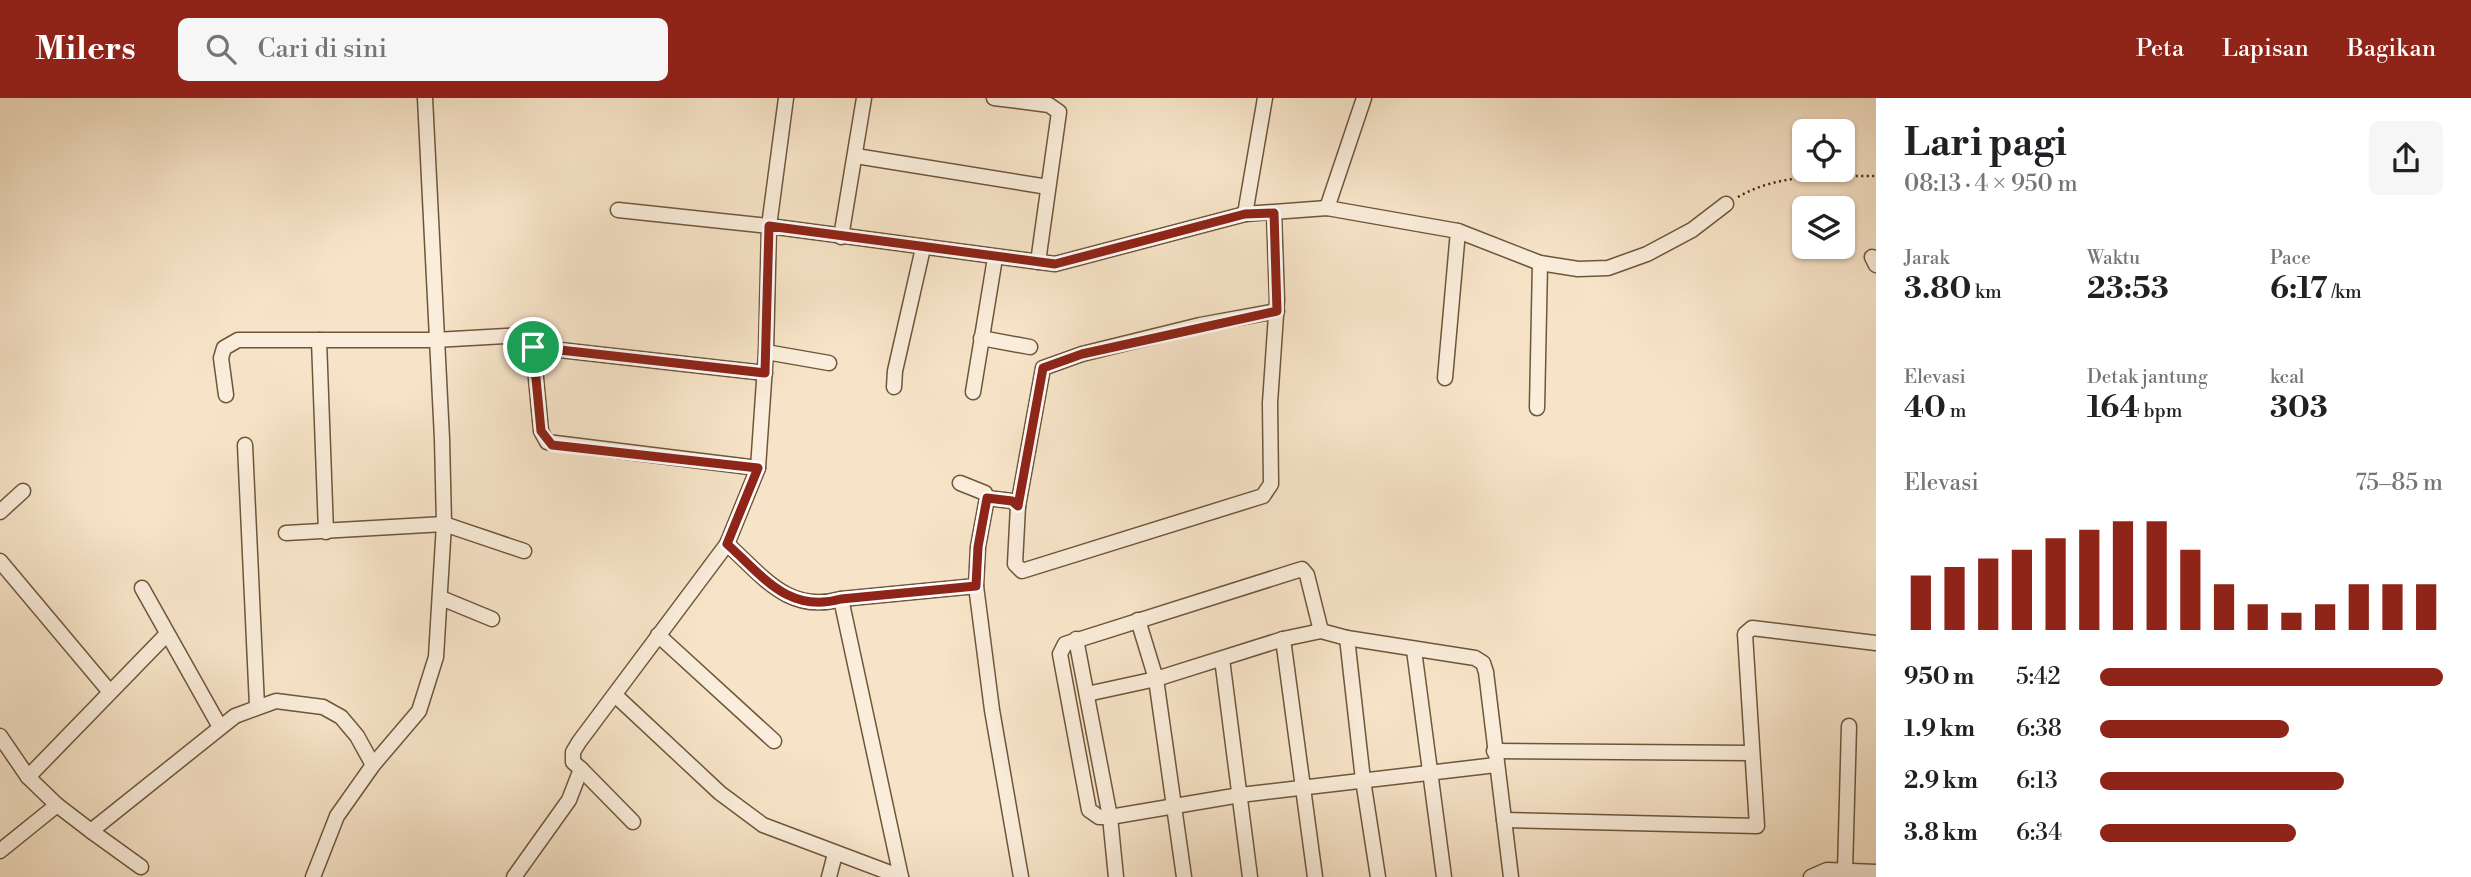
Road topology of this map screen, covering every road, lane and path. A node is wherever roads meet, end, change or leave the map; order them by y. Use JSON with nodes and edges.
{"nodes":[{"id":1,"x":425,"y":98,"type":"edge"},
{"id":2,"x":786,"y":98,"type":"edge"},
{"id":3,"x":864,"y":98,"type":"edge"},
{"id":4,"x":994,"y":98,"type":"edge"},
{"id":5,"x":1265,"y":98,"type":"edge"},
{"id":6,"x":1364,"y":98,"type":"edge"},
{"id":7,"x":856,"y":156,"type":"junction"},
{"id":8,"x":1876,"y":176,"type":"edge"},
{"id":9,"x":1048,"y":187,"type":"junction"},
{"id":10,"x":1726,"y":204,"type":"joint"},
{"id":11,"x":1327,"y":208,"type":"junction"},
{"id":12,"x":618,"y":210,"type":"dead end"},
{"id":13,"x":1274,"y":213,"type":"junction"},
{"id":14,"x":1245,"y":214,"type":"junction"},
{"id":15,"x":769,"y":226,"type":"junction"},
{"id":16,"x":1458,"y":231,"type":"junction"},
{"id":17,"x":841,"y":237,"type":"junction"},
{"id":18,"x":923,"y":247,"type":"junction"},
{"id":19,"x":995,"y":258,"type":"junction"},
{"id":20,"x":1038,"y":262,"type":"junction"},
{"id":21,"x":1540,"y":263,"type":"junction"},
{"id":22,"x":1277,"y":311,"type":"junction"},
{"id":23,"x":981,"y":338,"type":"junction"},
{"id":24,"x":319,"y":340,"type":"junction"},
{"id":25,"x":435,"y":340,"type":"junction"},
{"id":26,"x":533,"y":347,"type":"junction"},
{"id":27,"x":1030,"y":347,"type":"dead end"},
{"id":28,"x":766,"y":352,"type":"junction"},
{"id":29,"x":829,"y":363,"type":"dead end"},
{"id":30,"x":765,"y":373,"type":"junction"},
{"id":31,"x":1445,"y":378,"type":"dead end"},
{"id":32,"x":894,"y":387,"type":"dead end"},
{"id":33,"x":973,"y":392,"type":"dead end"},
{"id":34,"x":226,"y":395,"type":"dead end"},
{"id":35,"x":1537,"y":408,"type":"dead end"},
{"id":36,"x":245,"y":445,"type":"dead end"},
{"id":37,"x":758,"y":468,"type":"junction"},
{"id":38,"x":960,"y":483,"type":"dead end"},
{"id":39,"x":23,"y":491,"type":"dead end"},
{"id":40,"x":987,"y":498,"type":"junction"},
{"id":41,"x":1018,"y":506,"type":"junction"},
{"id":42,"x":0,"y":512,"type":"edge"},
{"id":43,"x":444,"y":524,"type":"junction"},
{"id":44,"x":326,"y":532,"type":"junction"},
{"id":45,"x":286,"y":533,"type":"dead end"},
{"id":46,"x":727,"y":544,"type":"junction"},
{"id":47,"x":524,"y":551,"type":"dead end"},
{"id":48,"x":0,"y":561,"type":"edge"},
{"id":49,"x":976,"y":586,"type":"junction"},
{"id":50,"x":142,"y":588,"type":"dead end"},
{"id":51,"x":441,"y":598,"type":"junction"},
{"id":52,"x":841,"y":599,"type":"junction"},
{"id":53,"x":492,"y":619,"type":"dead end"},
{"id":54,"x":1138,"y":620,"type":"junction"},
{"id":55,"x":1321,"y":631,"type":"junction"},
{"id":56,"x":167,"y":634,"type":"junction"},
{"id":57,"x":658,"y":635,"type":"junction"},
{"id":58,"x":1347,"y":638,"type":"junction"},
{"id":59,"x":1076,"y":639,"type":"junction"},
{"id":60,"x":1283,"y":639,"type":"junction"},
{"id":61,"x":1876,"y":643,"type":"edge"},
{"id":62,"x":1414,"y":650,"type":"junction"},
{"id":63,"x":1222,"y":659,"type":"junction"},
{"id":64,"x":1156,"y":678,"type":"junction"},
{"id":65,"x":110,"y":692,"type":"junction"},
{"id":66,"x":1087,"y":694,"type":"junction"},
{"id":67,"x":615,"y":695,"type":"junction"},
{"id":68,"x":257,"y":706,"type":"junction"},
{"id":69,"x":220,"y":726,"type":"junction"},
{"id":70,"x":1849,"y":726,"type":"dead end"},
{"id":71,"x":0,"y":736,"type":"edge"},
{"id":72,"x":774,"y":741,"type":"dead end"},
{"id":73,"x":1751,"y":753,"type":"junction"},
{"id":74,"x":1495,"y":758,"type":"junction"},
{"id":75,"x":373,"y":765,"type":"junction"},
{"id":76,"x":581,"y":769,"type":"junction"},
{"id":77,"x":1429,"y":772,"type":"junction"},
{"id":78,"x":28,"y":777,"type":"junction"},
{"id":79,"x":1363,"y":779,"type":"junction"},
{"id":80,"x":1304,"y":789,"type":"junction"},
{"id":81,"x":1240,"y":795,"type":"junction"},
{"id":82,"x":57,"y":805,"type":"junction"},
{"id":83,"x":1176,"y":807,"type":"junction"},
{"id":84,"x":1110,"y":817,"type":"junction"},
{"id":85,"x":1504,"y":820,"type":"junction"},
{"id":86,"x":633,"y":822,"type":"dead end"},
{"id":87,"x":91,"y":831,"type":"junction"},
{"id":88,"x":0,"y":850,"type":"edge"},
{"id":89,"x":835,"y":854,"type":"junction"},
{"id":90,"x":141,"y":867,"type":"dead end"},
{"id":91,"x":1845,"y":871,"type":"junction"},
{"id":92,"x":1876,"y":872,"type":"edge"},
{"id":93,"x":313,"y":877,"type":"edge"},
{"id":94,"x":514,"y":877,"type":"edge"},
{"id":95,"x":829,"y":877,"type":"edge"},
{"id":96,"x":901,"y":877,"type":"edge"},
{"id":97,"x":1021,"y":877,"type":"edge"},
{"id":98,"x":1116,"y":877,"type":"edge"},
{"id":99,"x":1184,"y":877,"type":"edge"},
{"id":100,"x":1250,"y":877,"type":"edge"},
{"id":101,"x":1315,"y":877,"type":"edge"},
{"id":102,"x":1378,"y":877,"type":"edge"},
{"id":103,"x":1444,"y":877,"type":"edge"},
{"id":104,"x":1511,"y":877,"type":"edge"},
{"id":105,"x":1811,"y":877,"type":"edge"}],
"edges":[{"from":1,"to":25,"type":"street"},
{"from":2,"to":15,"type":"street"},
{"from":3,"to":7,"type":"street"},
{"from":4,"to":9,"type":"street"},
{"from":5,"to":14,"type":"street"},
{"from":6,"to":11,"type":"street"},
{"from":7,"to":9,"type":"street"},
{"from":7,"to":17,"type":"street"},
{"from":8,"to":10,"type":"path"},
{"from":9,"to":20,"type":"street"},
{"from":10,"to":21,"type":"street"},
{"from":11,"to":13,"type":"street"},
{"from":11,"to":16,"type":"street"},
{"from":12,"to":15,"type":"street"},
{"from":13,"to":14,"type":"street"},
{"from":13,"to":22,"type":"street"},
{"from":14,"to":20,"type":"street"},
{"from":15,"to":17,"type":"street"},
{"from":15,"to":28,"type":"street"},
{"from":16,"to":21,"type":"street"},
{"from":16,"to":31,"type":"street"},
{"from":17,"to":18,"type":"street"},
{"from":18,"to":19,"type":"street"},
{"from":18,"to":32,"type":"street"},
{"from":19,"to":20,"type":"street"},
{"from":19,"to":23,"type":"street"},
{"from":21,"to":35,"type":"street"},
{"from":22,"to":41,"type":"street"},
{"from":22,"to":41,"type":"street"},
{"from":23,"to":27,"type":"street"},
{"from":23,"to":33,"type":"street"},
{"from":24,"to":25,"type":"street"},
{"from":24,"to":34,"type":"street"},
{"from":24,"to":44,"type":"street"},
{"from":25,"to":26,"type":"street"},
{"from":25,"to":43,"type":"street"},
{"from":26,"to":30,"type":"street"},
{"from":26,"to":37,"type":"street"},
{"from":28,"to":29,"type":"street"},
{"from":28,"to":30,"type":"street"},
{"from":30,"to":37,"type":"street"},
{"from":36,"to":68,"type":"street"},
{"from":37,"to":46,"type":"street"},
{"from":38,"to":40,"type":"street"},
{"from":39,"to":42,"type":"street"},
{"from":40,"to":41,"type":"street"},
{"from":40,"to":49,"type":"street"},
{"from":43,"to":44,"type":"street"},
{"from":43,"to":47,"type":"street"},
{"from":43,"to":51,"type":"street"},
{"from":44,"to":45,"type":"street"},
{"from":46,"to":52,"type":"street"},
{"from":46,"to":57,"type":"street"},
{"from":48,"to":65,"type":"street"},
{"from":49,"to":52,"type":"street"},
{"from":49,"to":97,"type":"street"},
{"from":50,"to":56,"type":"street"},
{"from":51,"to":53,"type":"street"},
{"from":51,"to":75,"type":"street"},
{"from":52,"to":96,"type":"street"},
{"from":54,"to":55,"type":"street"},
{"from":54,"to":59,"type":"street"},
{"from":54,"to":64,"type":"street"},
{"from":55,"to":58,"type":"street"},
{"from":55,"to":60,"type":"street"},
{"from":56,"to":65,"type":"street"},
{"from":56,"to":69,"type":"street"},
{"from":57,"to":67,"type":"street"},
{"from":57,"to":72,"type":"street"},
{"from":58,"to":62,"type":"street"},
{"from":58,"to":79,"type":"street"},
{"from":59,"to":66,"type":"street"},
{"from":59,"to":84,"type":"street"},
{"from":60,"to":63,"type":"street"},
{"from":60,"to":80,"type":"street"},
{"from":61,"to":73,"type":"street"},
{"from":62,"to":74,"type":"street"},
{"from":62,"to":77,"type":"street"},
{"from":63,"to":64,"type":"street"},
{"from":63,"to":81,"type":"street"},
{"from":64,"to":66,"type":"street"},
{"from":64,"to":83,"type":"street"},
{"from":65,"to":78,"type":"street"},
{"from":66,"to":84,"type":"street"},
{"from":67,"to":76,"type":"street"},
{"from":67,"to":89,"type":"street"},
{"from":68,"to":69,"type":"street"},
{"from":68,"to":75,"type":"street"},
{"from":69,"to":87,"type":"street"},
{"from":70,"to":91,"type":"street"},
{"from":71,"to":78,"type":"street"},
{"from":73,"to":74,"type":"street"},
{"from":73,"to":85,"type":"street"},
{"from":74,"to":77,"type":"street"},
{"from":74,"to":85,"type":"street"},
{"from":75,"to":93,"type":"street"},
{"from":76,"to":86,"type":"street"},
{"from":76,"to":94,"type":"street"},
{"from":77,"to":79,"type":"street"},
{"from":77,"to":103,"type":"street"},
{"from":78,"to":82,"type":"street"},
{"from":79,"to":80,"type":"street"},
{"from":79,"to":102,"type":"street"},
{"from":80,"to":81,"type":"street"},
{"from":80,"to":101,"type":"street"},
{"from":81,"to":83,"type":"street"},
{"from":81,"to":100,"type":"street"},
{"from":82,"to":87,"type":"street"},
{"from":82,"to":88,"type":"street"},
{"from":83,"to":84,"type":"street"},
{"from":83,"to":99,"type":"street"},
{"from":84,"to":98,"type":"street"},
{"from":85,"to":104,"type":"street"},
{"from":87,"to":90,"type":"street"},
{"from":89,"to":95,"type":"street"},
{"from":89,"to":96,"type":"street"},
{"from":91,"to":92,"type":"street"},
{"from":91,"to":105,"type":"street"}]}
